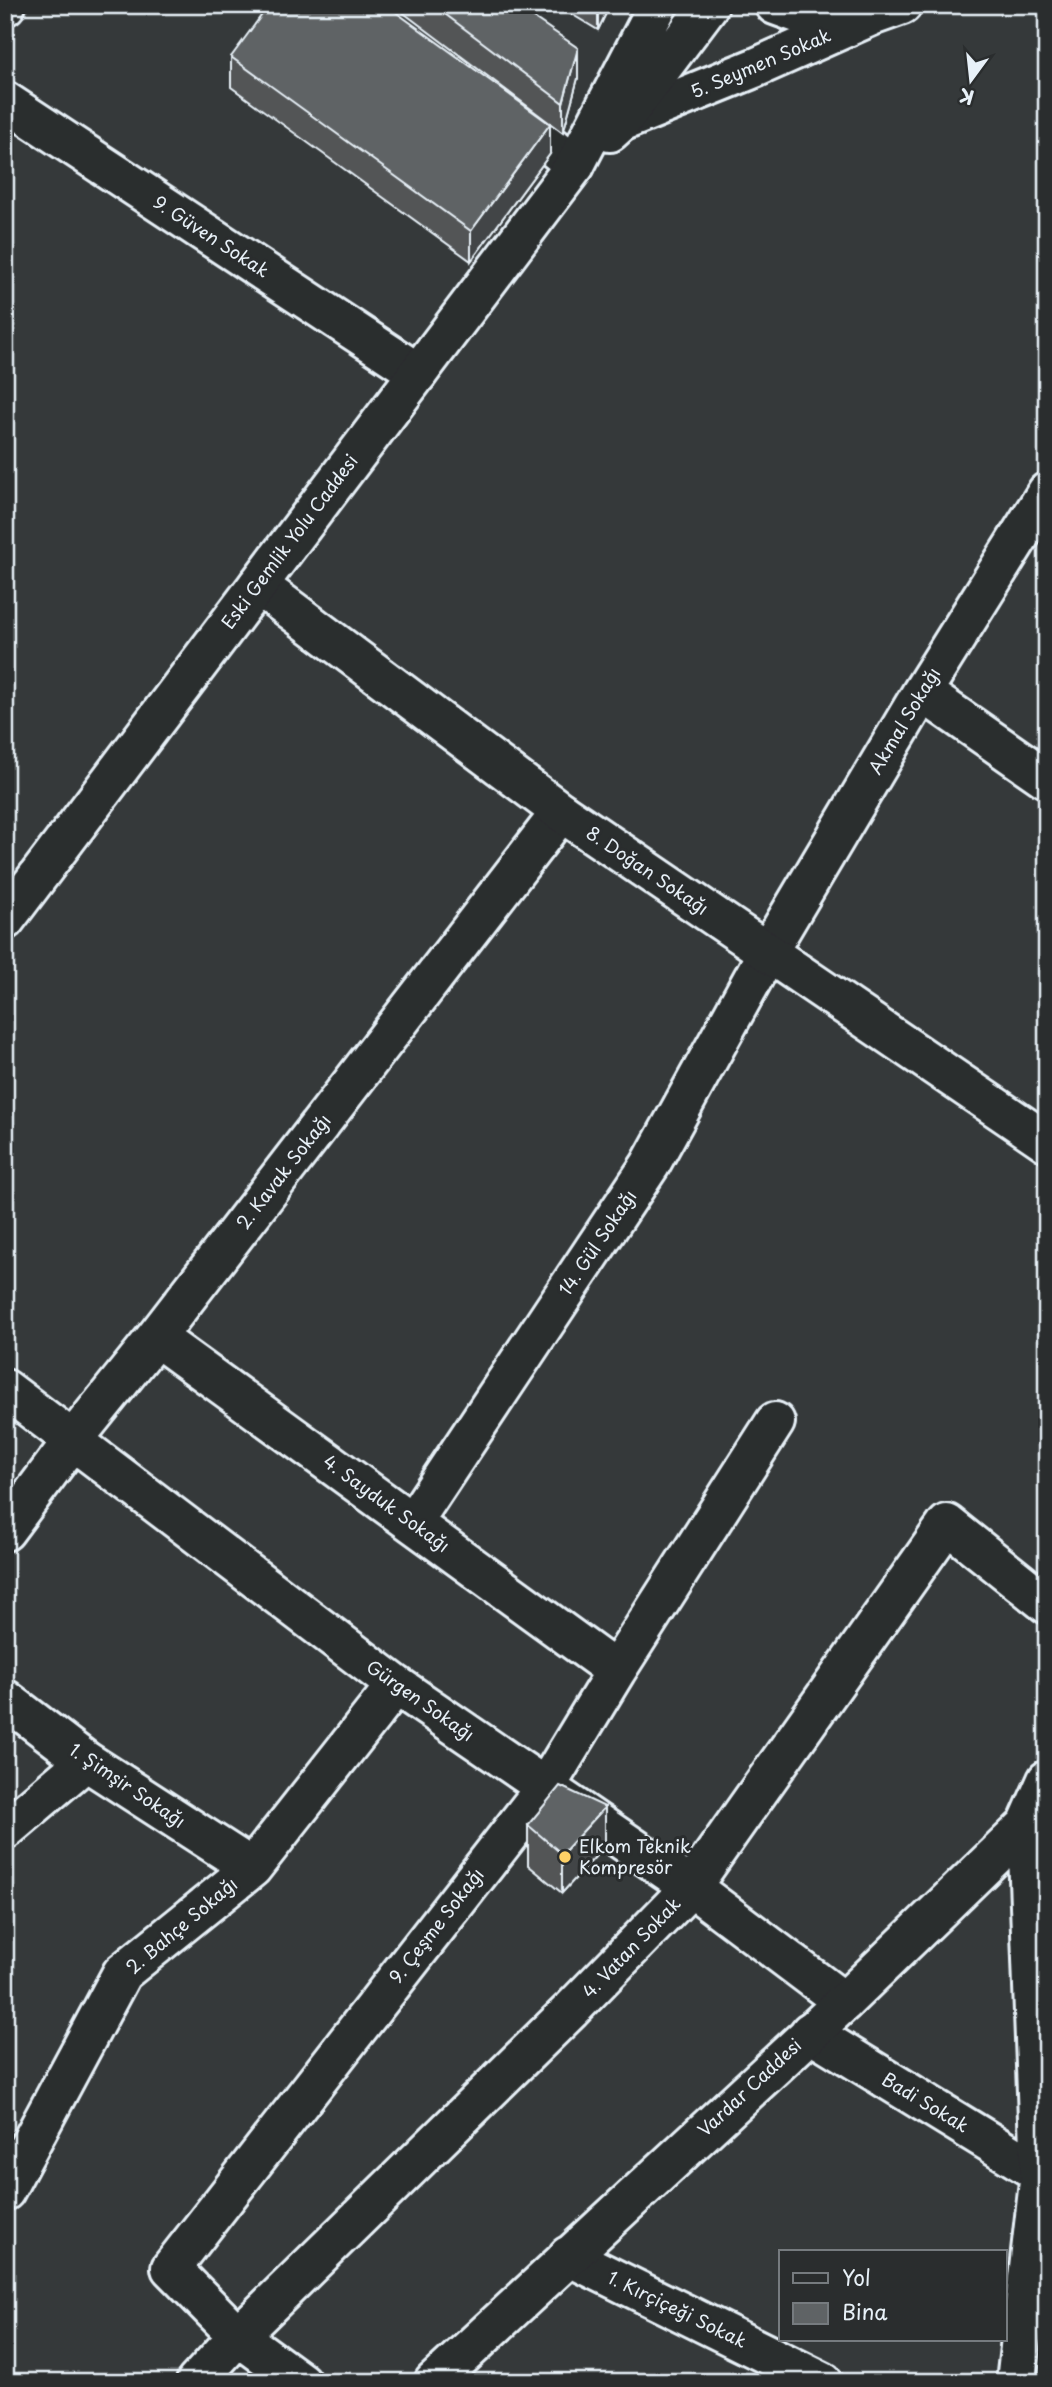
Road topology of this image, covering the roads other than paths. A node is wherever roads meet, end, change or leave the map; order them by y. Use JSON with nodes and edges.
{"nodes":[{"id":1,"x":659,"y":5,"type":"edge"},
{"id":2,"x":709,"y":5,"type":"edge"},
{"id":3,"x":775,"y":5,"type":"edge"},
{"id":4,"x":873,"y":12,"type":"edge"},
{"id":5,"x":481,"y":88,"type":"edge"},
{"id":6,"x":5,"y":101,"type":"edge"},
{"id":7,"x":621,"y":122,"type":"junction"},
{"id":8,"x":575,"y":165,"type":"junction"},
{"id":9,"x":418,"y":373,"type":"junction"},
{"id":10,"x":1047,"y":492,"type":"edge"},
{"id":11,"x":258,"y":585,"type":"junction"},
{"id":12,"x":922,"y":692,"type":"junction"},
{"id":13,"x":1047,"y":779,"type":"edge"},
{"id":14,"x":561,"y":812,"type":"junction"},
{"id":15,"x":9,"y":907,"type":"edge"},
{"id":16,"x":767,"y":953,"type":"junction"},
{"id":17,"x":1047,"y":1142,"type":"edge"},
{"id":18,"x":156,"y":1337,"type":"junction"},
{"id":19,"x":5,"y":1389,"type":"edge"},
{"id":20,"x":775,"y":1422,"type":"dead end"},
{"id":21,"x":73,"y":1440,"type":"junction"},
{"id":22,"x":412,"y":1523,"type":"junction"},
{"id":23,"x":5,"y":1531,"type":"edge"},
{"id":24,"x":1047,"y":1604,"type":"edge"},
{"id":25,"x":616,"y":1671,"type":"junction"},
{"id":26,"x":396,"y":1685,"type":"junction"},
{"id":27,"x":5,"y":1699,"type":"edge"},
{"id":28,"x":86,"y":1761,"type":"junction"},
{"id":29,"x":1047,"y":1780,"type":"edge"},
{"id":30,"x":545,"y":1788,"type":"junction"},
{"id":31,"x":1027,"y":1825,"type":"junction"},
{"id":32,"x":5,"y":1830,"type":"edge"},
{"id":33,"x":252,"y":1868,"type":"junction"},
{"id":34,"x":691,"y":1887,"type":"junction"},
{"id":35,"x":844,"y":2002,"type":"junction"},
{"id":36,"x":810,"y":2032,"type":"junction"},
{"id":37,"x":1040,"y":2173,"type":"junction"},
{"id":38,"x":8,"y":2179,"type":"edge"},
{"id":39,"x":568,"y":2256,"type":"junction"},
{"id":40,"x":238,"y":2336,"type":"junction"},
{"id":41,"x":196,"y":2382,"type":"edge"},
{"id":42,"x":301,"y":2382,"type":"edge"},
{"id":43,"x":434,"y":2382,"type":"edge"},
{"id":44,"x":823,"y":2382,"type":"edge"},
{"id":45,"x":1016,"y":2382,"type":"edge"}],
"edges":[{"from":1,"to":8,"type":"street","name":"Eski Gemlik Yolu Caddesi"},
{"from":2,"to":7,"type":"street"},
{"from":3,"to":4,"type":"street"},
{"from":4,"to":7,"type":"street","name":"5. Seymen Sokak"},
{"from":5,"to":8,"type":"street"},
{"from":6,"to":9,"type":"street","name":"9. Güven Sokak"},
{"from":7,"to":8,"type":"street","name":"Eski Gemlik Yolu Caddesi"},
{"from":8,"to":9,"type":"street","name":"Eski Gemlik Yolu Caddesi"},
{"from":9,"to":11,"type":"street","name":"Eski Gemlik Yolu Caddesi"},
{"from":10,"to":12,"type":"street","name":"Akmal Sokağı"},
{"from":11,"to":14,"type":"street","name":"8. Doğan Sokağı"},
{"from":11,"to":15,"type":"street","name":"Eski Gemlik Yolu Caddesi"},
{"from":12,"to":13,"type":"street"},
{"from":12,"to":16,"type":"street","name":"Akmal Sokağı"},
{"from":14,"to":16,"type":"street","name":"8. Doğan Sokağı"},
{"from":14,"to":18,"type":"street","name":"2. Kavak Sokağı"},
{"from":16,"to":17,"type":"street","name":"8. Doğan Sokağı"},
{"from":16,"to":22,"type":"street","name":"14. Gül Sokağı"},
{"from":18,"to":21,"type":"street","name":"2. Kavak Sokağı"},
{"from":18,"to":22,"type":"street","name":"4. Sayduk Sokağı"},
{"from":19,"to":21,"type":"street","name":"Gürgen Sokağı"},
{"from":20,"to":25,"type":"street","name":"9. Çeşme Sokağı"},
{"from":21,"to":23,"type":"street","name":"2. Kavak Sokağı"},
{"from":21,"to":26,"type":"street","name":"Gürgen Sokağı"},
{"from":22,"to":25,"type":"street","name":"4. Sayduk Sokağı"},
{"from":24,"to":34,"type":"street","name":"4. Vatan Sokak"},
{"from":25,"to":30,"type":"street","name":"9. Çeşme Sokağı"},
{"from":26,"to":30,"type":"street","name":"Gürgen Sokağı"},
{"from":26,"to":33,"type":"street","name":"2. Bahçe Sokağı"},
{"from":27,"to":28,"type":"street","name":"1. Şimşir Sokağı"},
{"from":28,"to":32,"type":"street"},
{"from":28,"to":33,"type":"street","name":"1. Şimşir Sokağı"},
{"from":29,"to":31,"type":"street","name":"Vardar Caddesi"},
{"from":30,"to":34,"type":"street","name":"Gürgen Sokağı"},
{"from":30,"to":40,"type":"street","name":"9. Çeşme Sokağı"},
{"from":31,"to":35,"type":"street","name":"Vardar Caddesi"},
{"from":31,"to":37,"type":"street"},
{"from":33,"to":38,"type":"street","name":"2. Bahçe Sokağı"},
{"from":34,"to":35,"type":"street","name":"Gürgen Sokağı"},
{"from":34,"to":40,"type":"street","name":"4. Vatan Sokak"},
{"from":35,"to":36,"type":"street","name":"Vardar Caddesi"},
{"from":36,"to":37,"type":"street","name":"Badi Sokak"},
{"from":36,"to":39,"type":"street","name":"Vardar Caddesi"},
{"from":37,"to":45,"type":"street"},
{"from":39,"to":43,"type":"street","name":"Vardar Caddesi"},
{"from":39,"to":44,"type":"street","name":"1. Kırçiçeği Sokak"},
{"from":40,"to":41,"type":"street","name":"4. Vatan Sokak"},
{"from":40,"to":42,"type":"street","name":"9. Çeşme Sokağı"}]}
